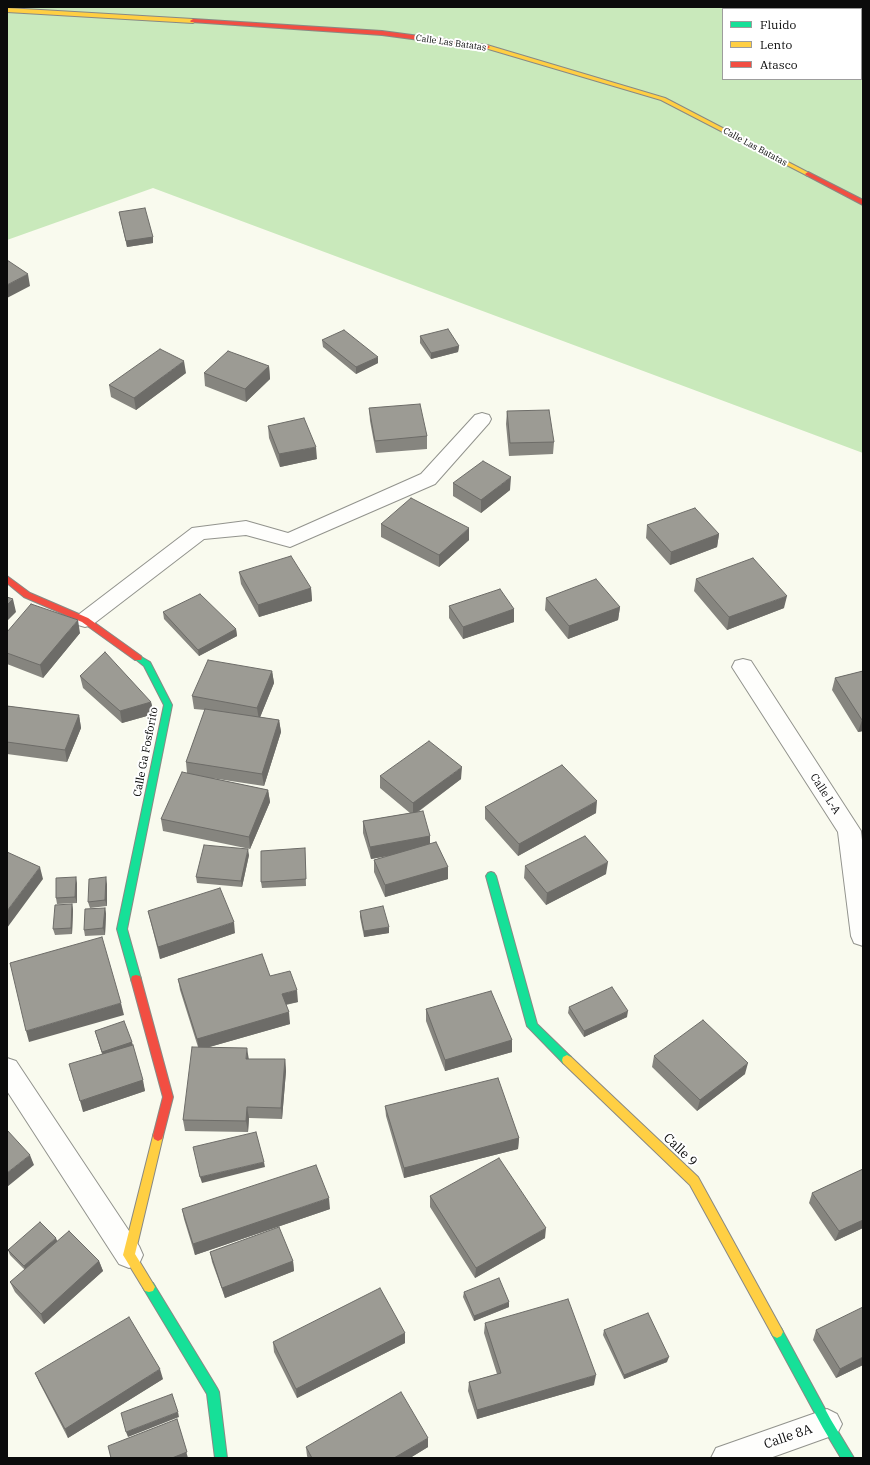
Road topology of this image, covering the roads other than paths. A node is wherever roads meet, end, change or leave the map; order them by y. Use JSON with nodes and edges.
{"nodes":[{"id":1,"x":7,"y":10,"type":"edge"},
{"id":2,"x":863,"y":203,"type":"edge"},
{"id":3,"x":482,"y":419,"type":"dead end"},
{"id":4,"x":7,"y":579,"type":"edge"},
{"id":5,"x":85,"y":620,"type":"junction"},
{"id":6,"x":743,"y":667,"type":"dead end"},
{"id":7,"x":491,"y":876,"type":"dead end"},
{"id":8,"x":863,"y":936,"type":"edge"},
{"id":9,"x":7,"y":1069,"type":"edge"},
{"id":10,"x":129,"y":1255,"type":"junction"},
{"id":11,"x":827,"y":1424,"type":"junction"},
{"id":12,"x":221,"y":1458,"type":"edge"},
{"id":13,"x":726,"y":1458,"type":"edge"},
{"id":14,"x":848,"y":1458,"type":"edge"}],
"edges":[{"from":1,"to":2,"type":"street","name":"Calle Las Batatas"},
{"from":3,"to":5,"type":"street"},
{"from":4,"to":5,"type":"street","name":"Calle Ga Fosforito"},
{"from":5,"to":10,"type":"street","name":"Calle Ga Fosforito"},
{"from":6,"to":8,"type":"street","name":"Calle L-A"},
{"from":7,"to":11,"type":"street","name":"Calle 9"},
{"from":9,"to":10,"type":"street"},
{"from":10,"to":12,"type":"street"},
{"from":11,"to":13,"type":"street","name":"Calle 8A"},
{"from":11,"to":14,"type":"street","name":"Calle 9"}]}
